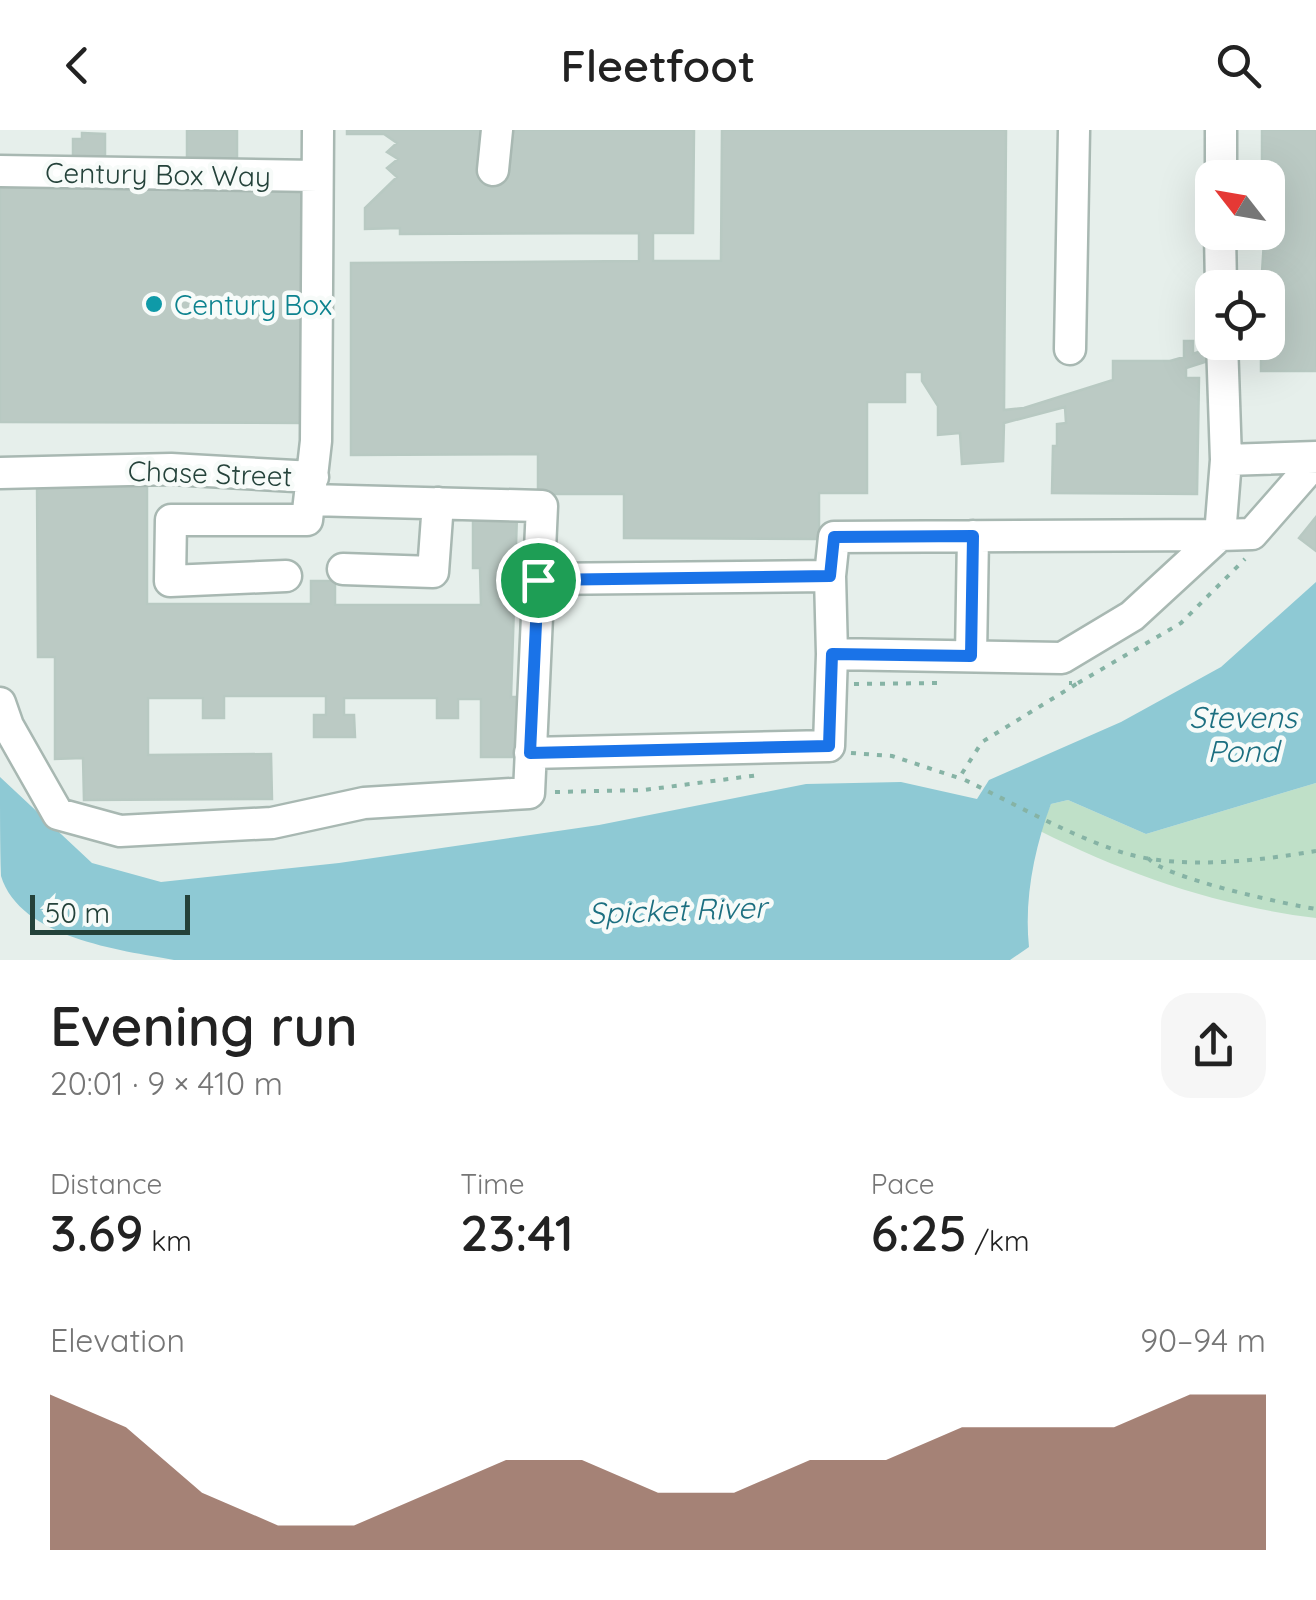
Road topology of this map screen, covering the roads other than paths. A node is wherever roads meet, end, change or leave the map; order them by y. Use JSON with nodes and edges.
{"nodes":[{"id":1,"x":318,"y":130,"type":"edge"},
{"id":2,"x":497,"y":130,"type":"edge"},
{"id":3,"x":1074,"y":130,"type":"edge"},
{"id":4,"x":1221,"y":130,"type":"edge"},
{"id":5,"x":1221,"y":160,"type":"edge"},
{"id":6,"x":493,"y":170,"type":"dead end"},
{"id":7,"x":0,"y":171,"type":"edge"},
{"id":8,"x":317,"y":176,"type":"junction"},
{"id":9,"x":1070,"y":350,"type":"dead end"},
{"id":10,"x":1223,"y":360,"type":"edge"},
{"id":11,"x":1316,"y":459,"type":"edge"},
{"id":12,"x":1226,"y":460,"type":"junction"},
{"id":13,"x":0,"y":474,"type":"edge"},
{"id":14,"x":312,"y":488,"type":"junction"},
{"id":15,"x":438,"y":503,"type":"junction"},
{"id":16,"x":973,"y":536,"type":"junction"},
{"id":17,"x":1220,"y":536,"type":"junction"},
{"id":18,"x":343,"y":570,"type":"dead end"},
{"id":19,"x":286,"y":576,"type":"dead end"},
{"id":20,"x":830,"y":576,"type":"junction"},
{"id":21,"x":538,"y":580,"type":"junction"},
{"id":22,"x":832,"y":654,"type":"junction"},
{"id":23,"x":971,"y":656,"type":"junction"},
{"id":24,"x":0,"y":703,"type":"edge"},
{"id":25,"x":530,"y":753,"type":"junction"}],
"edges":[{"from":1,"to":8,"type":"street","name":"Chase Street"},
{"from":2,"to":6,"type":"street"},
{"from":3,"to":9,"type":"street"},
{"from":4,"to":5,"type":"street"},
{"from":7,"to":8,"type":"street","name":"Century Box Way"},
{"from":8,"to":14,"type":"street","name":"Chase Street"},
{"from":10,"to":12,"type":"street"},
{"from":11,"to":12,"type":"street"},
{"from":11,"to":17,"type":"street"},
{"from":12,"to":17,"type":"street"},
{"from":13,"to":14,"type":"street","name":"Chase Street"},
{"from":14,"to":15,"type":"street"},
{"from":14,"to":19,"type":"street"},
{"from":15,"to":18,"type":"street"},
{"from":15,"to":21,"type":"street"},
{"from":16,"to":17,"type":"street"},
{"from":16,"to":20,"type":"street"},
{"from":16,"to":23,"type":"street"},
{"from":17,"to":23,"type":"street"},
{"from":20,"to":21,"type":"street"},
{"from":20,"to":22,"type":"street"},
{"from":21,"to":25,"type":"street"},
{"from":22,"to":23,"type":"street"},
{"from":22,"to":25,"type":"street"},
{"from":24,"to":25,"type":"street"}]}
